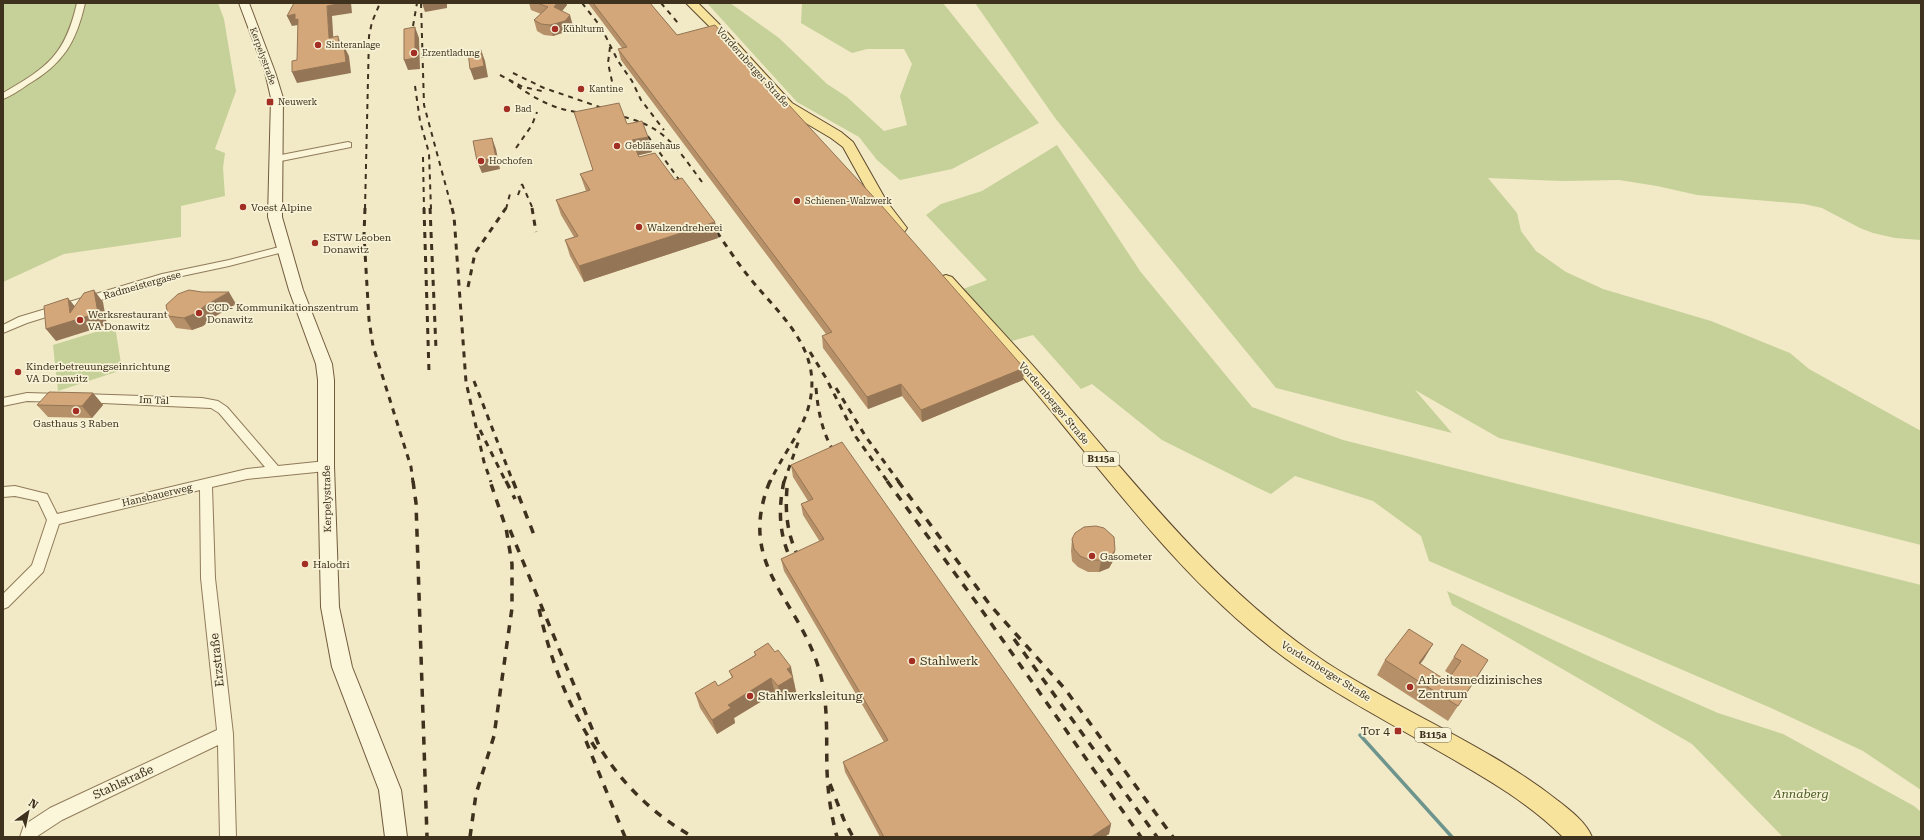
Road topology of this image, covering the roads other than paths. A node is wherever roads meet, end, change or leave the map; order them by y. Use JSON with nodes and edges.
{"nodes":[{"id":1,"x":81,"y":3,"type":"edge"},
{"id":2,"x":244,"y":3,"type":"edge"},
{"id":3,"x":692,"y":3,"type":"edge"},
{"id":4,"x":3,"y":96,"type":"edge"},
{"id":5,"x":348,"y":146,"type":"dead end"},
{"id":6,"x":276,"y":159,"type":"junction"},
{"id":7,"x":912,"y":241,"type":"edge"},
{"id":8,"x":283,"y":249,"type":"junction"},
{"id":9,"x":937,"y":269,"type":"edge"},
{"id":10,"x":3,"y":329,"type":"edge"},
{"id":11,"x":3,"y":402,"type":"edge"},
{"id":12,"x":326,"y":466,"type":"junction"},
{"id":13,"x":275,"y":471,"type":"junction"},
{"id":14,"x":206,"y":484,"type":"junction"},
{"id":15,"x":3,"y":492,"type":"edge"},
{"id":16,"x":54,"y":520,"type":"junction"},
{"id":17,"x":3,"y":603,"type":"edge"},
{"id":18,"x":225,"y":734,"type":"junction"},
{"id":19,"x":28,"y":837,"type":"edge"},
{"id":20,"x":228,"y":837,"type":"edge"},
{"id":21,"x":396,"y":837,"type":"edge"},
{"id":22,"x":1580,"y":837,"type":"edge"}],
"edges":[{"from":1,"to":4,"type":"street"},
{"from":2,"to":6,"type":"main road","name":"Kerpelystraße"},
{"from":3,"to":7,"type":"main road","name":"Vordernberger Straße"},
{"from":5,"to":6,"type":"street"},
{"from":6,"to":8,"type":"main road","name":"Kerpelystraße"},
{"from":8,"to":10,"type":"street","name":"Radmeistergasse"},
{"from":8,"to":12,"type":"main road","name":"Kerpelystraße"},
{"from":9,"to":22,"type":"main road","name":"Vordernberger Straße","number":"B115a"},
{"from":11,"to":13,"type":"street","name":"Im Tal"},
{"from":12,"to":13,"type":"street","name":"Hansbauerweg"},
{"from":12,"to":21,"type":"main road","name":"Kerpelystraße"},
{"from":13,"to":14,"type":"street","name":"Hansbauerweg"},
{"from":14,"to":16,"type":"street","name":"Hansbauerweg"},
{"from":14,"to":18,"type":"street","name":"Erzstraße"},
{"from":15,"to":16,"type":"street"},
{"from":16,"to":17,"type":"street"},
{"from":18,"to":19,"type":"street","name":"Stahlstraße"},
{"from":18,"to":20,"type":"street","name":"Erzstraße"}]}
